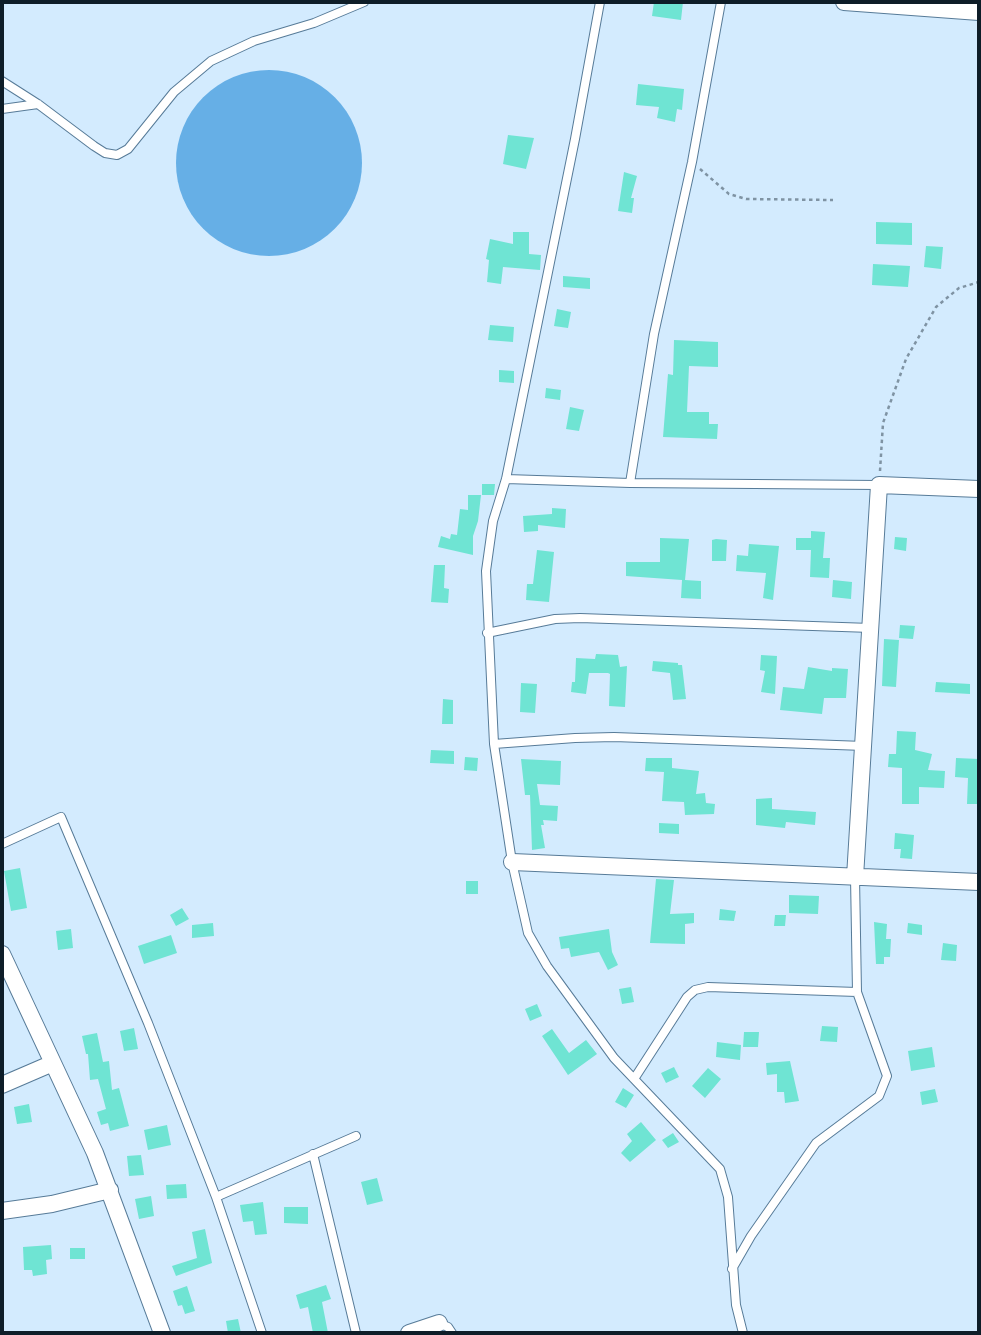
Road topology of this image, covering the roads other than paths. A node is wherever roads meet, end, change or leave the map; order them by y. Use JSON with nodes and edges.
{"nodes":[{"id":1,"x":364,"y":2,"type":"edge"},
{"id":2,"x":600,"y":2,"type":"edge"},
{"id":3,"x":721,"y":2,"type":"edge"},
{"id":4,"x":844,"y":2,"type":"edge"},
{"id":5,"x":979,"y":12,"type":"edge"},
{"id":6,"x":2,"y":81,"type":"edge"},
{"id":7,"x":38,"y":104,"type":"junction"},
{"id":8,"x":2,"y":109,"type":"edge"},
{"id":9,"x":506,"y":479,"type":"junction"},
{"id":10,"x":631,"y":483,"type":"junction"},
{"id":11,"x":879,"y":485,"type":"junction"},
{"id":12,"x":979,"y":489,"type":"edge"},
{"id":13,"x":872,"y":628,"type":"junction"},
{"id":14,"x":488,"y":633,"type":"junction"},
{"id":15,"x":494,"y":744,"type":"junction"},
{"id":16,"x":864,"y":746,"type":"junction"},
{"id":17,"x":2,"y":844,"type":"edge"},
{"id":18,"x":512,"y":862,"type":"junction"},
{"id":19,"x":855,"y":877,"type":"junction"},
{"id":20,"x":979,"y":881,"type":"edge"},
{"id":21,"x":2,"y":954,"type":"edge"},
{"id":22,"x":858,"y":992,"type":"junction"},
{"id":23,"x":53,"y":1063,"type":"junction"},
{"id":24,"x":634,"y":1079,"type":"junction"},
{"id":25,"x":2,"y":1085,"type":"edge"},
{"id":26,"x":356,"y":1136,"type":"dead end"},
{"id":27,"x":313,"y":1154,"type":"junction"},
{"id":28,"x":110,"y":1190,"type":"junction"},
{"id":29,"x":216,"y":1197,"type":"junction"},
{"id":30,"x":2,"y":1211,"type":"edge"},
{"id":31,"x":732,"y":1269,"type":"junction"},
{"id":32,"x":445,"y":1328,"type":"edge"},
{"id":33,"x":162,"y":1333,"type":"edge"},
{"id":34,"x":262,"y":1333,"type":"edge"},
{"id":35,"x":356,"y":1333,"type":"edge"},
{"id":36,"x":409,"y":1333,"type":"edge"},
{"id":37,"x":743,"y":1333,"type":"edge"}],
"edges":[{"from":1,"to":7,"type":"lane"},
{"from":2,"to":9,"type":"lane"},
{"from":3,"to":10,"type":"lane"},
{"from":4,"to":5,"type":"street"},
{"from":6,"to":7,"type":"lane"},
{"from":7,"to":8,"type":"lane"},
{"from":9,"to":10,"type":"lane"},
{"from":9,"to":14,"type":"lane"},
{"from":10,"to":11,"type":"lane"},
{"from":11,"to":12,"type":"street"},
{"from":11,"to":13,"type":"street"},
{"from":13,"to":14,"type":"lane"},
{"from":13,"to":16,"type":"street"},
{"from":14,"to":15,"type":"lane"},
{"from":15,"to":16,"type":"lane"},
{"from":15,"to":18,"type":"lane"},
{"from":16,"to":19,"type":"street"},
{"from":17,"to":29,"type":"lane"},
{"from":18,"to":19,"type":"street"},
{"from":18,"to":24,"type":"lane"},
{"from":19,"to":20,"type":"street"},
{"from":19,"to":22,"type":"lane"},
{"from":21,"to":23,"type":"street"},
{"from":22,"to":24,"type":"lane"},
{"from":22,"to":31,"type":"lane"},
{"from":23,"to":25,"type":"street"},
{"from":23,"to":28,"type":"street"},
{"from":24,"to":31,"type":"lane"},
{"from":26,"to":27,"type":"lane"},
{"from":27,"to":29,"type":"lane"},
{"from":27,"to":35,"type":"lane"},
{"from":28,"to":30,"type":"street"},
{"from":28,"to":33,"type":"street"},
{"from":29,"to":34,"type":"lane"},
{"from":31,"to":37,"type":"lane"},
{"from":32,"to":36,"type":"street"}]}
